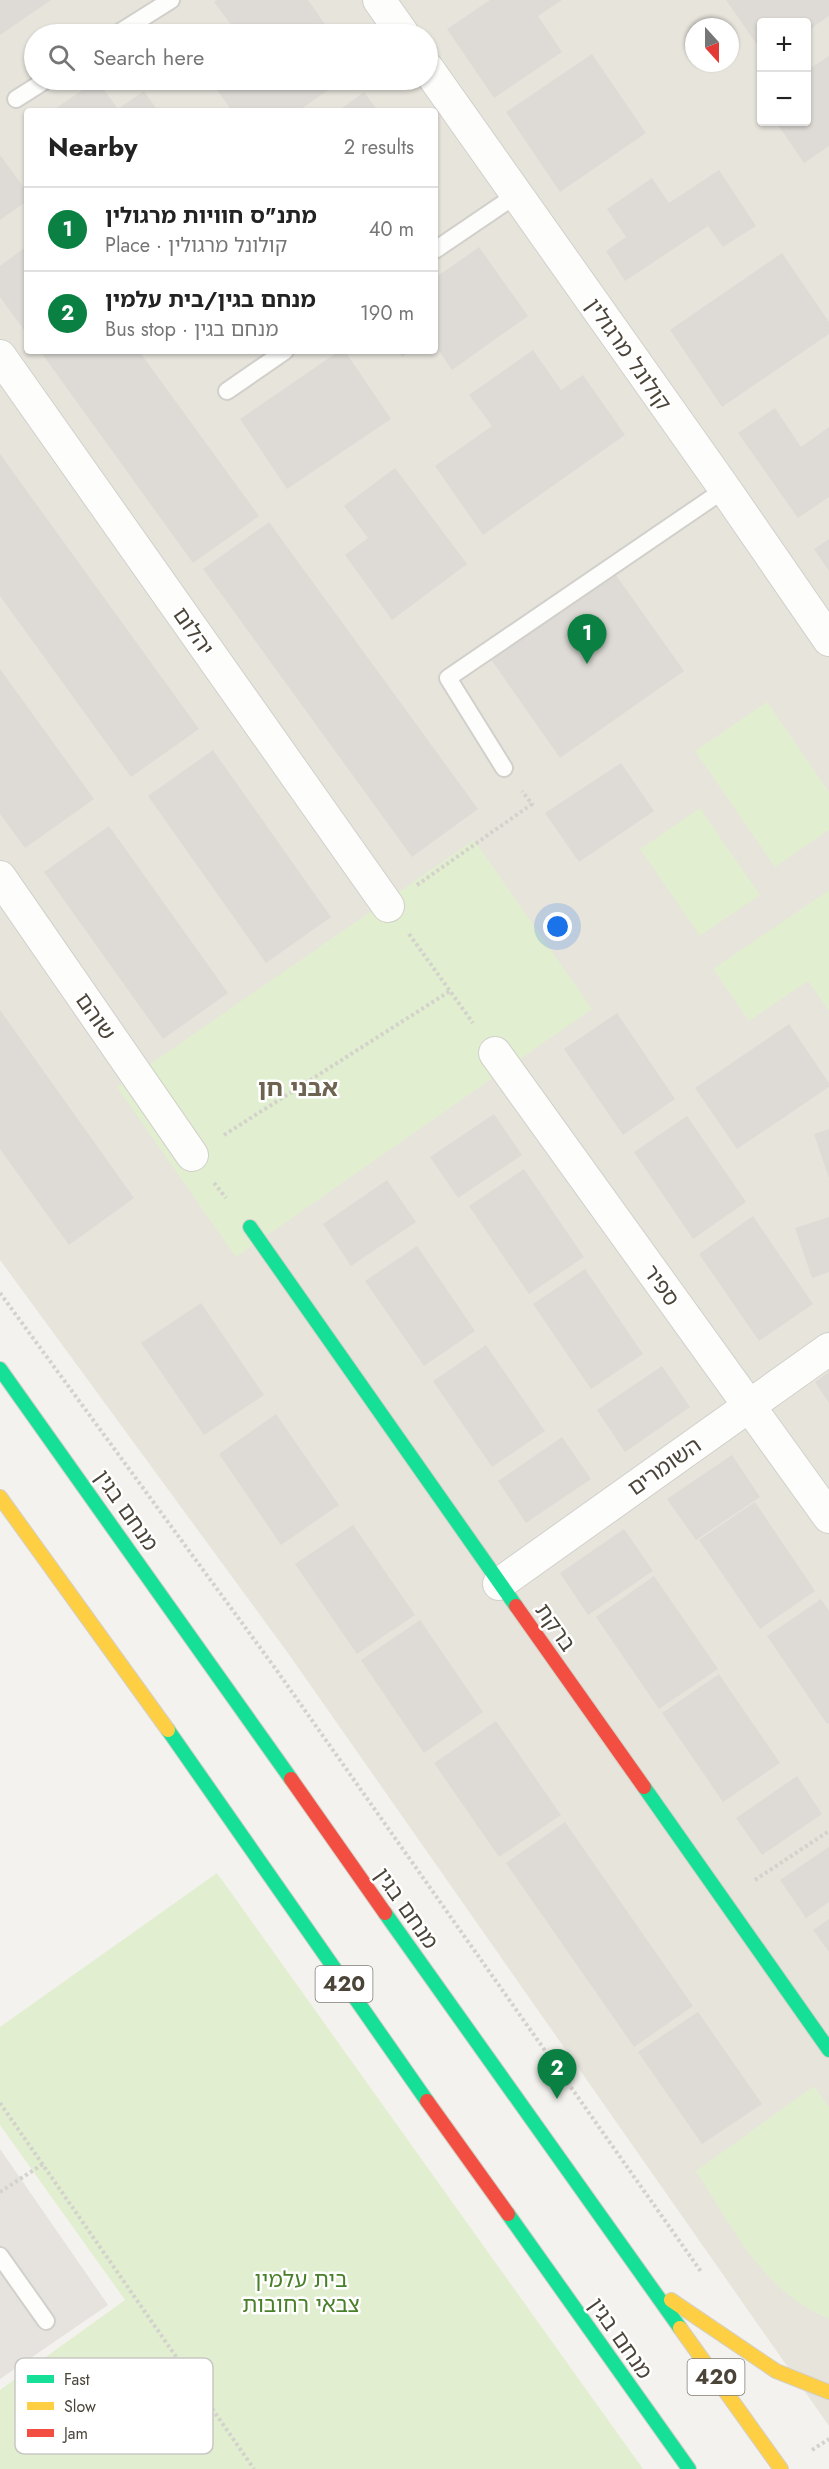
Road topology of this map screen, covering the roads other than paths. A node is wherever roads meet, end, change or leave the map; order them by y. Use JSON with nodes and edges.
{"nodes":[{"id":1,"x":171,"y":0,"type":"edge"},
{"id":2,"x":379,"y":0,"type":"edge"},
{"id":3,"x":133,"y":24,"type":"edge"},
{"id":4,"x":396,"y":24,"type":"edge"},
{"id":5,"x":438,"y":83,"type":"edge"},
{"id":6,"x":30,"y":90,"type":"edge"},
{"id":7,"x":16,"y":99,"type":"dead end"},
{"id":8,"x":516,"y":195,"type":"junction"},
{"id":9,"x":438,"y":248,"type":"edge"},
{"id":10,"x":281,"y":354,"type":"edge"},
{"id":11,"x":5,"y":372,"type":"edge"},
{"id":12,"x":226,"y":391,"type":"dead end"},
{"id":13,"x":725,"y":489,"type":"junction"},
{"id":14,"x":829,"y":640,"type":"edge"},
{"id":15,"x":504,"y":768,"type":"road end"},
{"id":16,"x":0,"y":877,"type":"edge"},
{"id":17,"x":388,"y":906,"type":"road end"},
{"id":18,"x":495,"y":1053,"type":"road end"},
{"id":19,"x":192,"y":1155,"type":"road end"},
{"id":20,"x":250,"y":1227,"type":"road end"},
{"id":21,"x":829,"y":1349,"type":"edge"},
{"id":22,"x":0,"y":1369,"type":"edge"},
{"id":23,"x":749,"y":1406,"type":"junction"},
{"id":24,"x":0,"y":1497,"type":"edge"},
{"id":25,"x":829,"y":1517,"type":"edge"},
{"id":26,"x":499,"y":1584,"type":"junction"},
{"id":27,"x":829,"y":2050,"type":"edge"},
{"id":28,"x":0,"y":2256,"type":"edge"},
{"id":29,"x":651,"y":2286,"type":"junction"},
{"id":30,"x":46,"y":2321,"type":"dead end"},
{"id":31,"x":829,"y":2392,"type":"edge"},
{"id":32,"x":689,"y":2469,"type":"edge"},
{"id":33,"x":781,"y":2469,"type":"edge"}],
"edges":[{"from":1,"to":3,"type":"lane"},
{"from":2,"to":4,"type":"street"},
{"from":5,"to":8,"type":"street","name":"קולונל מרגולין"},
{"from":6,"to":7,"type":"lane"},
{"from":8,"to":9,"type":"lane"},
{"from":8,"to":13,"type":"street","name":"קולונל מרגולין"},
{"from":10,"to":12,"type":"lane"},
{"from":11,"to":17,"type":"street","name":"יהלום"},
{"from":13,"to":14,"type":"street","name":"קולונל מרגולין"},
{"from":13,"to":15,"type":"lane"},
{"from":16,"to":19,"type":"street","name":"שוהם"},
{"from":18,"to":23,"type":"street","name":"ספיר"},
{"from":20,"to":26,"type":"main road","name":"ברקת"},
{"from":21,"to":23,"type":"street","name":"השומרים"},
{"from":22,"to":29,"type":"main road","name":"מנחם בגין","number":"420"},
{"from":23,"to":25,"type":"street","name":"ספיר"},
{"from":23,"to":26,"type":"street","name":"השומרים"},
{"from":24,"to":32,"type":"main road","name":"מנחם בגין","number":"420"},
{"from":26,"to":27,"type":"main road","name":"ברקת"},
{"from":28,"to":30,"type":"lane"},
{"from":29,"to":31,"type":"main road"},
{"from":29,"to":33,"type":"main road","name":"מנחם בגין","number":"420"}]}
